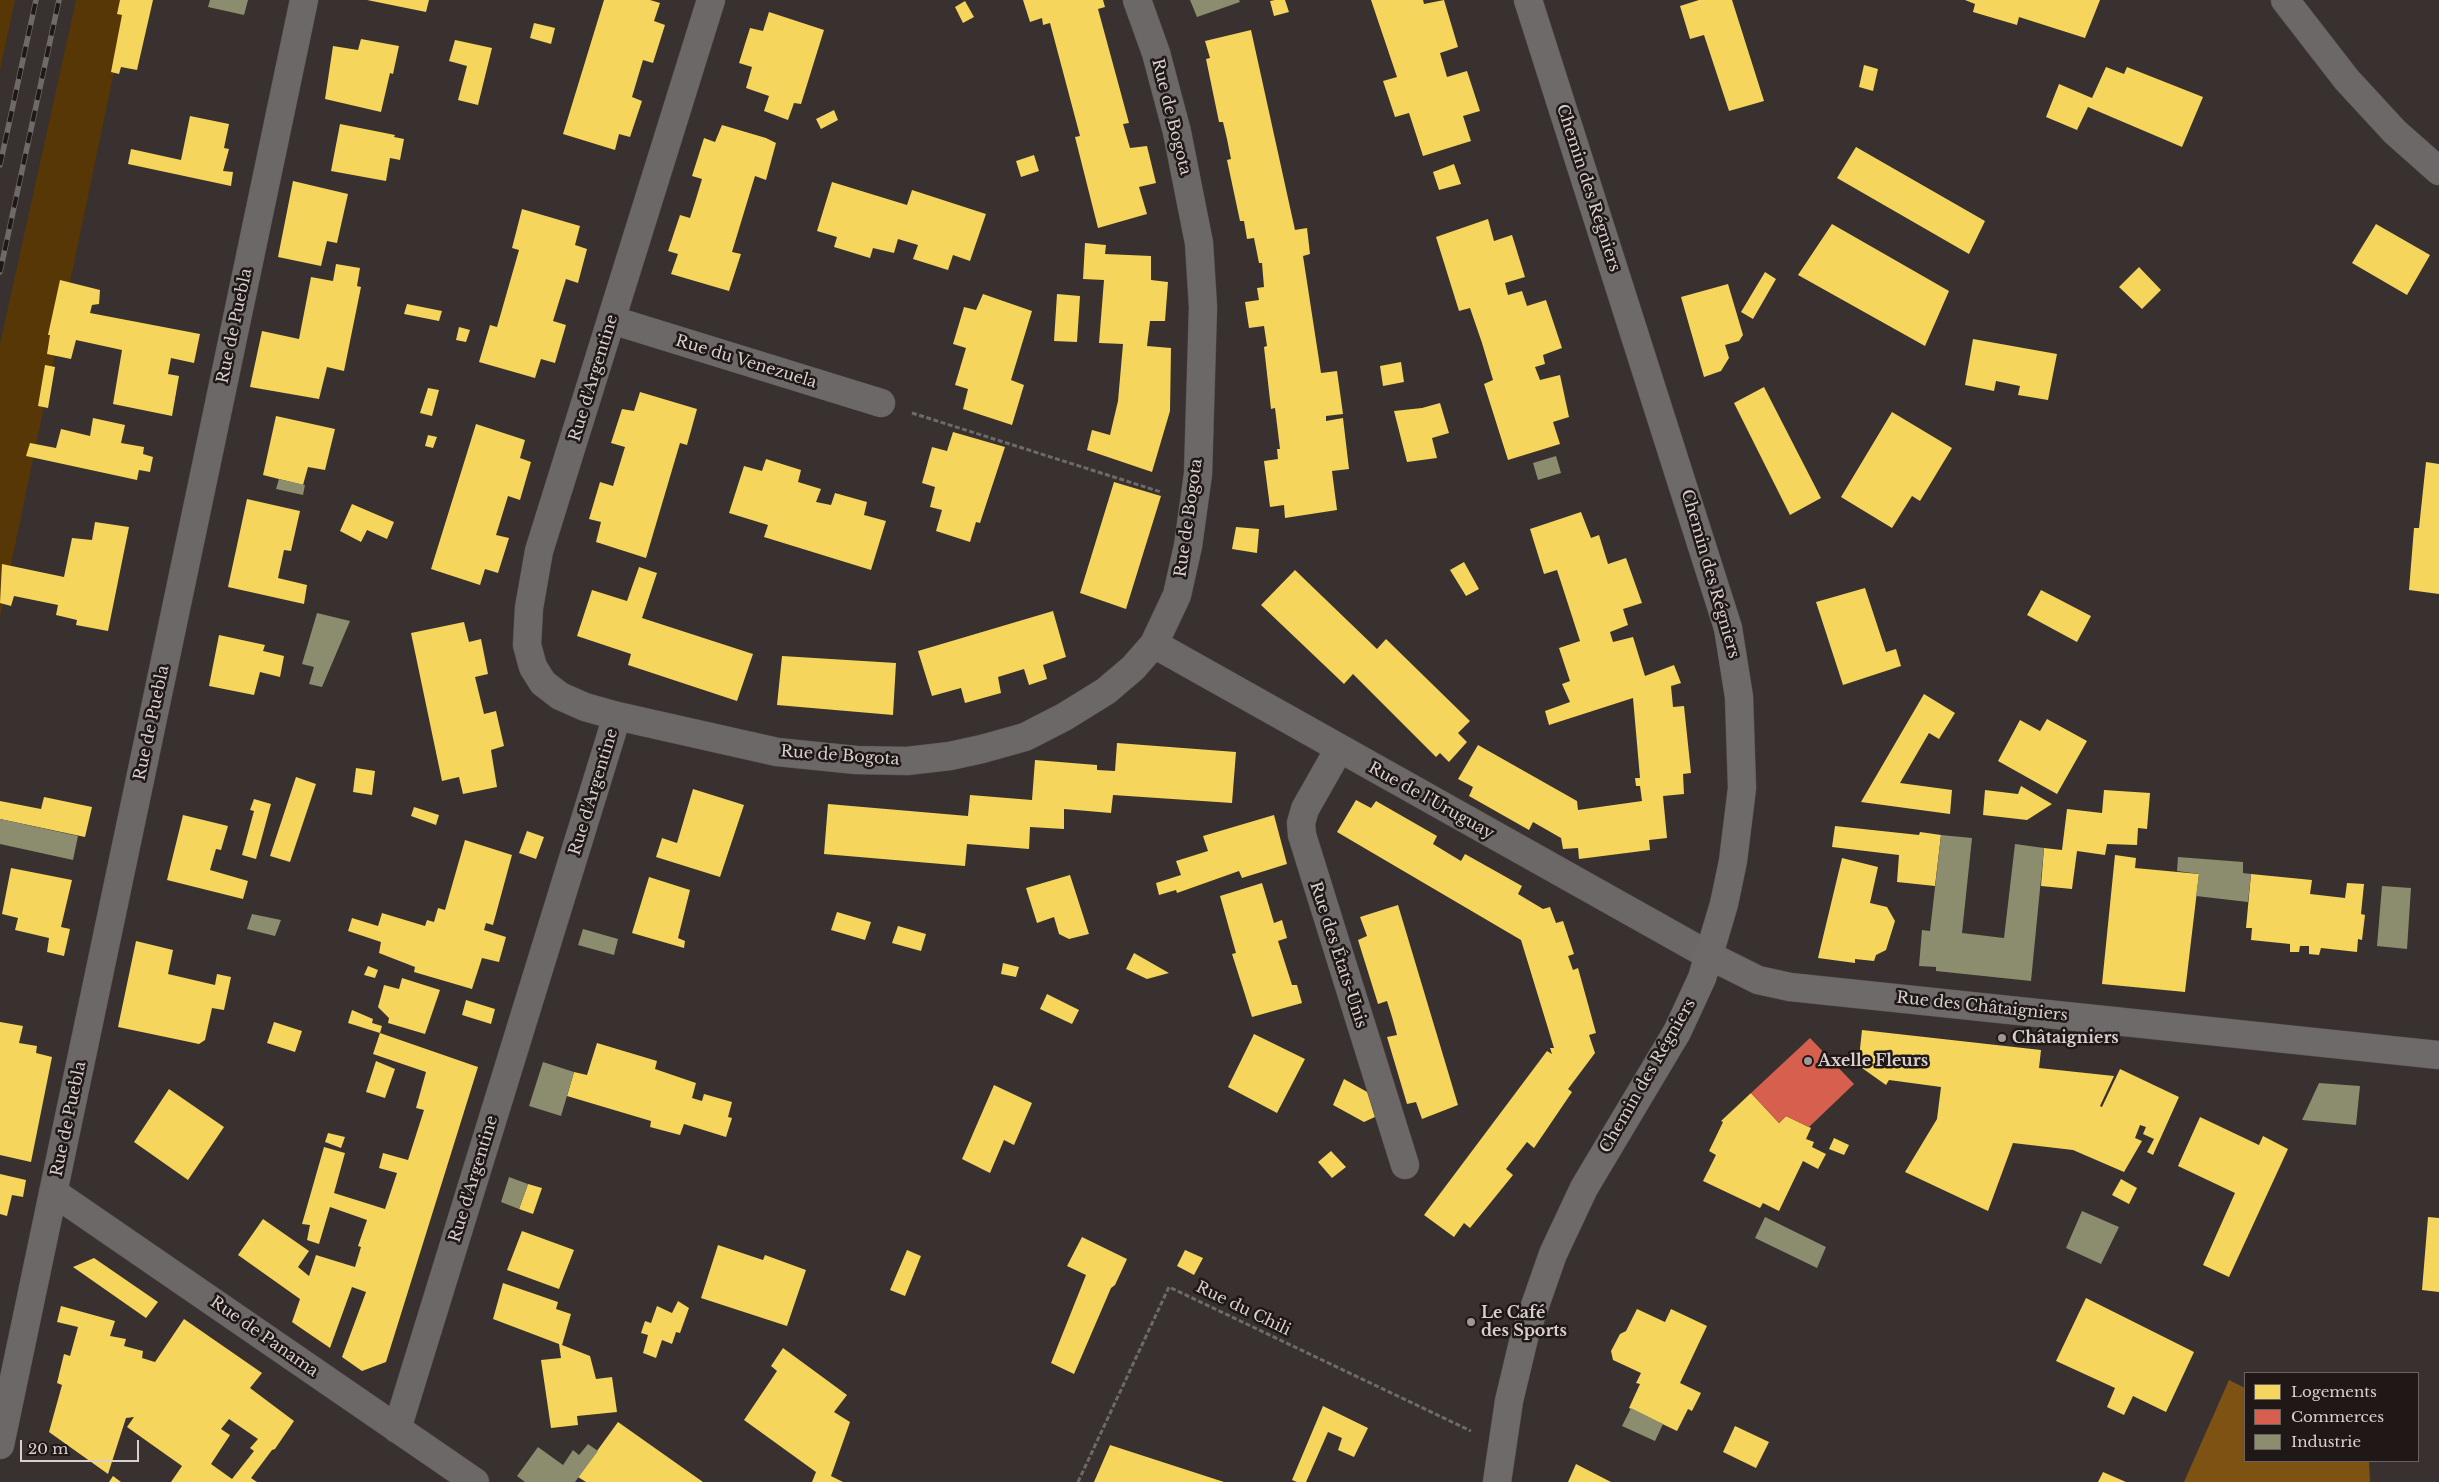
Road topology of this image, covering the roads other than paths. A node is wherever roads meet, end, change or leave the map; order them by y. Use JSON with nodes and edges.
{"nodes":[{"id":1,"x":304,"y":0,"type":"edge"},
{"id":2,"x":711,"y":0,"type":"edge"},
{"id":3,"x":1137,"y":0,"type":"edge"},
{"id":4,"x":1528,"y":0,"type":"edge"},
{"id":5,"x":2285,"y":0,"type":"edge"},
{"id":6,"x":2439,"y":171,"type":"edge"},
{"id":7,"x":612,"y":320,"type":"junction"},
{"id":8,"x":880,"y":403,"type":"road end"},
{"id":9,"x":1154,"y":644,"type":"junction"},
{"id":10,"x":618,"y":716,"type":"junction"},
{"id":11,"x":1339,"y":749,"type":"junction"},
{"id":12,"x":1710,"y":956,"type":"junction"},
{"id":13,"x":2439,"y":1055,"type":"edge"},
{"id":14,"x":1405,"y":1165,"type":"dead end"},
{"id":15,"x":53,"y":1192,"type":"junction"},
{"id":16,"x":398,"y":1429,"type":"junction"},
{"id":17,"x":0,"y":1445,"type":"edge"},
{"id":18,"x":474,"y":1482,"type":"edge"},
{"id":19,"x":1497,"y":1482,"type":"edge"}],
"edges":[{"from":1,"to":15,"type":"street","name":"Rue de Puebla"},
{"from":2,"to":7,"type":"street","name":"Rue d'Argentine"},
{"from":3,"to":9,"type":"street","name":"Rue de Bogota"},
{"from":4,"to":12,"type":"main road","name":"Chemin des Régniers"},
{"from":5,"to":6,"type":"street"},
{"from":7,"to":8,"type":"street","name":"Rue du Venezuela"},
{"from":7,"to":10,"type":"street","name":"Rue d'Argentine"},
{"from":9,"to":10,"type":"street","name":"Rue de Bogota"},
{"from":9,"to":11,"type":"street","name":"Rue de l'Uruguay"},
{"from":10,"to":16,"type":"street","name":"Rue d'Argentine"},
{"from":11,"to":12,"type":"street","name":"Rue de l'Uruguay"},
{"from":11,"to":14,"type":"street","name":"Rue des États-Unis"},
{"from":12,"to":13,"type":"main road","name":"Rue des Châtaigniers"},
{"from":12,"to":19,"type":"main road","name":"Chemin des Régniers"},
{"from":15,"to":16,"type":"street","name":"Rue de Panama"},
{"from":15,"to":17,"type":"street","name":"Rue de Puebla"},
{"from":16,"to":18,"type":"street","name":"Rue de Panama"}]}
